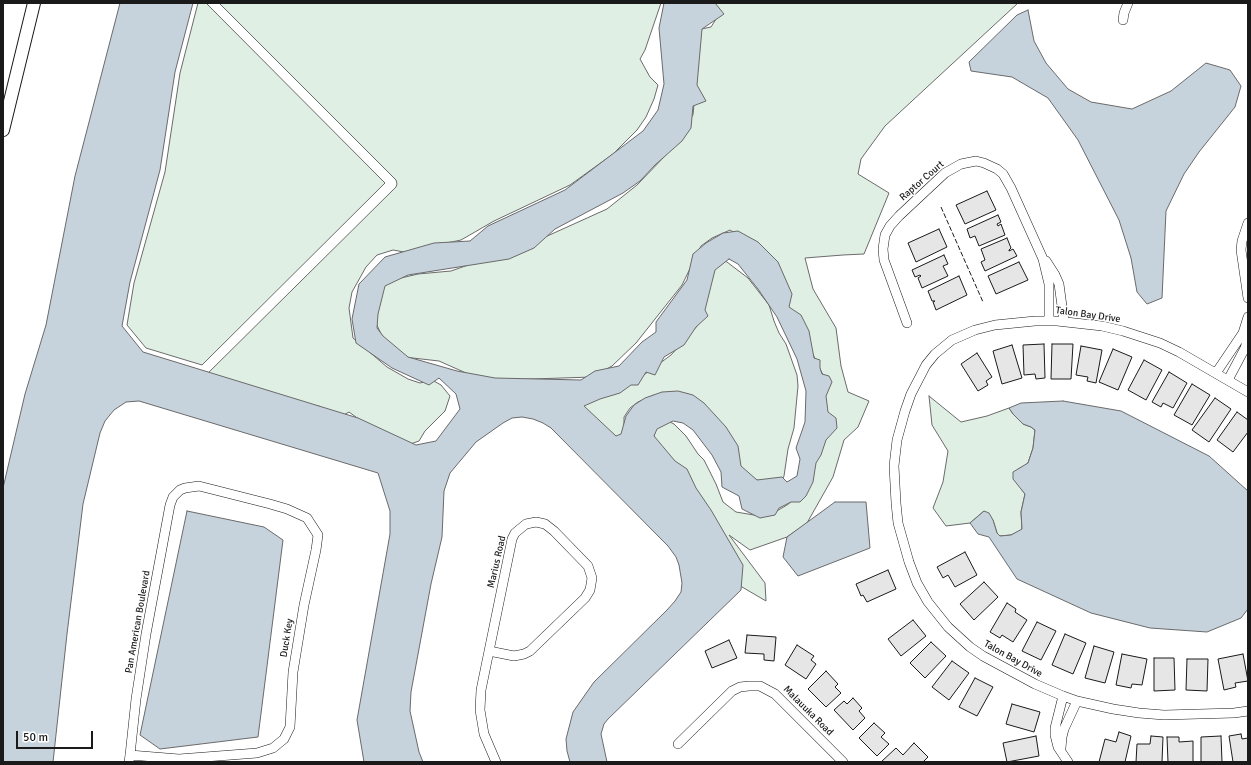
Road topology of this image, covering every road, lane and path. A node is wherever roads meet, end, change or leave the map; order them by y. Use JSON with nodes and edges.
{"nodes":[{"id":1,"x":34,"y":3,"type":"edge"},
{"id":2,"x":1128,"y":3,"type":"edge"},
{"id":3,"x":1122,"y":20,"type":"dead end"},
{"id":4,"x":3,"y":130,"type":"edge"},
{"id":5,"x":1248,"y":223,"type":"edge"},
{"id":6,"x":1044,"y":259,"type":"junction"},
{"id":7,"x":1248,"y":298,"type":"edge"},
{"id":8,"x":1248,"y":317,"type":"edge"},
{"id":9,"x":1049,"y":321,"type":"junction"},
{"id":10,"x":1064,"y":321,"type":"junction"},
{"id":11,"x":907,"y":323,"type":"dead end"},
{"id":12,"x":1248,"y":339,"type":"edge"},
{"id":13,"x":1216,"y":373,"type":"junction"},
{"id":14,"x":1228,"y":380,"type":"junction"},
{"id":15,"x":1248,"y":392,"type":"edge"},
{"id":16,"x":180,"y":490,"type":"joint"},
{"id":17,"x":489,"y":651,"type":"junction"},
{"id":18,"x":1063,"y":696,"type":"junction"},
{"id":19,"x":1077,"y":701,"type":"junction"},
{"id":20,"x":1248,"y":711,"type":"edge"},
{"id":21,"x":678,"y":744,"type":"dead end"},
{"id":22,"x":129,"y":758,"type":"edge"},
{"id":23,"x":1065,"y":758,"type":"edge"},
{"id":24,"x":496,"y":762,"type":"edge"},
{"id":25,"x":843,"y":762,"type":"edge"}],
"edges":[{"from":1,"to":4,"type":"street"},
{"from":2,"to":3,"type":"street"},
{"from":5,"to":7,"type":"street"},
{"from":6,"to":9,"type":"street","name":"Raptor Court"},
{"from":6,"to":10,"type":"street","name":"Raptor Court"},
{"from":6,"to":11,"type":"street","name":"Raptor Court"},
{"from":8,"to":13,"type":"street"},
{"from":9,"to":10,"type":"street","name":"Talon Bay Drive"},
{"from":9,"to":18,"type":"street","name":"Talon Bay Drive"},
{"from":10,"to":13,"type":"street","name":"Talon Bay Drive"},
{"from":12,"to":14,"type":"street"},
{"from":13,"to":14,"type":"street","name":"Talon Bay Drive"},
{"from":14,"to":15,"type":"street","name":"Talon Bay Drive"},
{"from":16,"to":22,"type":"street","name":"Pan American Boulevard"},
{"from":16,"to":22,"type":"street","name":"Duck Key"},
{"from":17,"to":17,"type":"street","name":"Marius Road"},
{"from":17,"to":24,"type":"street","name":"Marius Road"},
{"from":18,"to":19,"type":"street","name":"Talon Bay Drive"},
{"from":18,"to":23,"type":"street"},
{"from":19,"to":20,"type":"street","name":"Talon Bay Drive"},
{"from":19,"to":23,"type":"street"},
{"from":21,"to":25,"type":"street","name":"Malauuka Road"}]}
